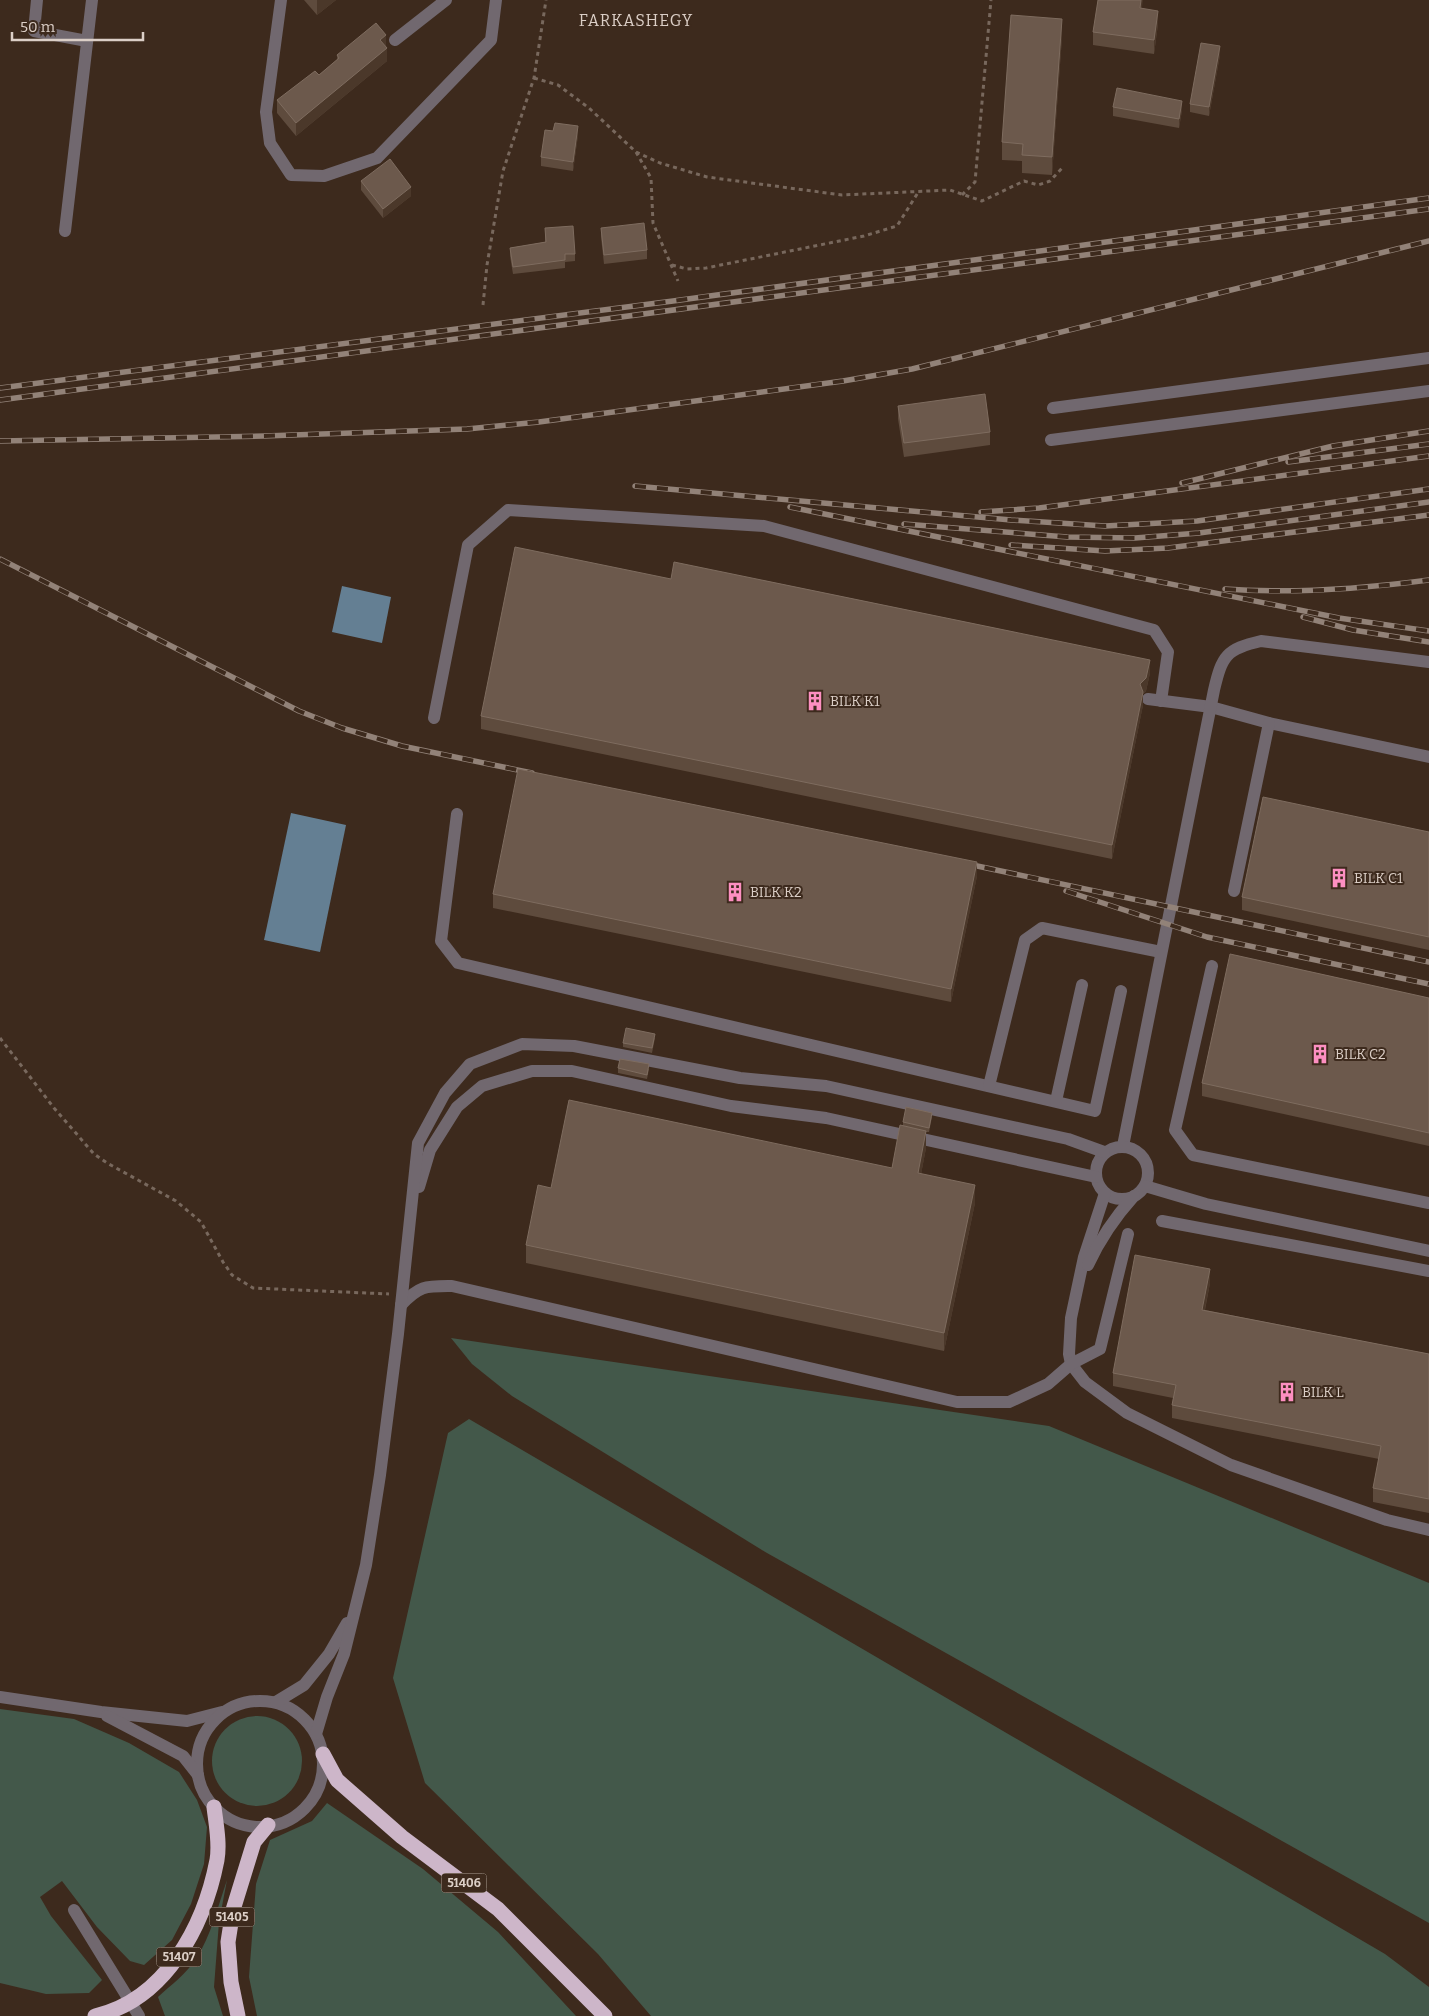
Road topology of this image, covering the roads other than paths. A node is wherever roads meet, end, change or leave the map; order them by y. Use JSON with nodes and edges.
{"nodes":[{"id":1,"x":38,"y":0,"type":"edge"},
{"id":2,"x":92,"y":0,"type":"edge"},
{"id":3,"x":281,"y":0,"type":"edge"},
{"id":4,"x":446,"y":0,"type":"edge"},
{"id":5,"x":496,"y":0,"type":"edge"},
{"id":6,"x":395,"y":40,"type":"dead end"},
{"id":7,"x":87,"y":41,"type":"junction"},
{"id":8,"x":65,"y":231,"type":"dead end"},
{"id":9,"x":1429,"y":358,"type":"edge"},
{"id":10,"x":1429,"y":391,"type":"edge"},
{"id":11,"x":1052,"y":408,"type":"dead end"},
{"id":12,"x":1051,"y":440,"type":"dead end"},
{"id":13,"x":1429,"y":662,"type":"edge"},
{"id":14,"x":1148,"y":699,"type":"dead end"},
{"id":15,"x":1161,"y":701,"type":"junction"},
{"id":16,"x":1211,"y":707,"type":"junction"},
{"id":17,"x":434,"y":718,"type":"dead end"},
{"id":18,"x":1269,"y":723,"type":"junction"},
{"id":19,"x":1429,"y":757,"type":"edge"},
{"id":20,"x":457,"y":814,"type":"dead end"},
{"id":21,"x":1234,"y":891,"type":"dead end"},
{"id":22,"x":1161,"y":952,"type":"junction"},
{"id":23,"x":1212,"y":966,"type":"dead end"},
{"id":24,"x":1082,"y":985,"type":"dead end"},
{"id":25,"x":1121,"y":991,"type":"dead end"},
{"id":26,"x":989,"y":1086,"type":"junction"},
{"id":27,"x":1056,"y":1101,"type":"junction"},
{"id":28,"x":1123,"y":1146,"type":"junction"},
{"id":29,"x":1104,"y":1152,"type":"junction"},
{"id":30,"x":1096,"y":1177,"type":"junction"},
{"id":31,"x":1145,"y":1186,"type":"junction"},
{"id":32,"x":1105,"y":1193,"type":"junction"},
{"id":33,"x":1134,"y":1196,"type":"junction"},
{"id":34,"x":1429,"y":1203,"type":"edge"},
{"id":35,"x":411,"y":1216,"type":"junction"},
{"id":36,"x":1162,"y":1221,"type":"dead end"},
{"id":37,"x":1128,"y":1234,"type":"dead end"},
{"id":38,"x":1429,"y":1251,"type":"edge"},
{"id":39,"x":1429,"y":1271,"type":"edge"},
{"id":40,"x":1078,"y":1285,"type":"junction"},
{"id":41,"x":402,"y":1299,"type":"junction"},
{"id":42,"x":1071,"y":1364,"type":"junction"},
{"id":43,"x":1429,"y":1530,"type":"edge"},
{"id":44,"x":353,"y":1612,"type":"junction"},
{"id":45,"x":0,"y":1697,"type":"edge"},
{"id":46,"x":276,"y":1702,"type":"junction"},
{"id":47,"x":224,"y":1711,"type":"junction"},
{"id":48,"x":101,"y":1712,"type":"junction"},
{"id":49,"x":316,"y":1734,"type":"junction"},
{"id":50,"x":323,"y":1754,"type":"junction"},
{"id":51,"x":198,"y":1775,"type":"junction"},
{"id":52,"x":214,"y":1807,"type":"junction"},
{"id":53,"x":268,"y":1825,"type":"junction"},
{"id":54,"x":74,"y":1910,"type":"dead end"},
{"id":55,"x":130,"y":2003,"type":"junction"},
{"id":56,"x":95,"y":2016,"type":"edge"},
{"id":57,"x":139,"y":2016,"type":"edge"},
{"id":58,"x":238,"y":2016,"type":"edge"},
{"id":59,"x":604,"y":2016,"type":"edge"}],
"edges":[{"from":1,"to":7,"type":"street"},
{"from":2,"to":7,"type":"street"},
{"from":3,"to":5,"type":"street"},
{"from":4,"to":6,"type":"street"},
{"from":7,"to":8,"type":"street"},
{"from":9,"to":11,"type":"street"},
{"from":10,"to":12,"type":"street"},
{"from":13,"to":16,"type":"street"},
{"from":14,"to":15,"type":"street"},
{"from":15,"to":16,"type":"street"},
{"from":15,"to":17,"type":"street"},
{"from":16,"to":18,"type":"street"},
{"from":16,"to":22,"type":"street"},
{"from":18,"to":19,"type":"street"},
{"from":18,"to":21,"type":"street"},
{"from":20,"to":26,"type":"street"},
{"from":22,"to":26,"type":"street"},
{"from":22,"to":28,"type":"street"},
{"from":23,"to":34,"type":"street"},
{"from":24,"to":27,"type":"street"},
{"from":25,"to":27,"type":"street"},
{"from":26,"to":27,"type":"street"},
{"from":28,"to":29,"type":"street"},
{"from":28,"to":31,"type":"street"},
{"from":29,"to":30,"type":"street"},
{"from":29,"to":35,"type":"street"},
{"from":30,"to":32,"type":"street"},
{"from":30,"to":35,"type":"street"},
{"from":31,"to":33,"type":"street"},
{"from":31,"to":38,"type":"street"},
{"from":32,"to":33,"type":"street"},
{"from":32,"to":40,"type":"street"},
{"from":33,"to":40,"type":"street"},
{"from":35,"to":41,"type":"street"},
{"from":36,"to":39,"type":"street"},
{"from":37,"to":42,"type":"street"},
{"from":40,"to":42,"type":"street"},
{"from":41,"to":42,"type":"street"},
{"from":41,"to":44,"type":"street"},
{"from":42,"to":43,"type":"street"},
{"from":44,"to":46,"type":"street"},
{"from":44,"to":49,"type":"street"},
{"from":45,"to":48,"type":"street","number":"51406"},
{"from":46,"to":47,"type":"street","number":"51406"},
{"from":46,"to":49,"type":"street","number":"51406"},
{"from":47,"to":48,"type":"street"},
{"from":47,"to":51,"type":"street","number":"51406"},
{"from":48,"to":51,"type":"street","number":"51406"},
{"from":49,"to":50,"type":"street","number":"51406"},
{"from":50,"to":53,"type":"street","number":"51406"},
{"from":50,"to":59,"type":"highway","number":"51406"},
{"from":51,"to":52,"type":"street","number":"51406"},
{"from":52,"to":53,"type":"street","number":"51406"},
{"from":52,"to":55,"type":"highway","number":"51407"},
{"from":53,"to":58,"type":"highway","number":"51405"},
{"from":54,"to":55,"type":"street"},
{"from":55,"to":56,"type":"highway","number":"51407"},
{"from":55,"to":57,"type":"street"}]}
